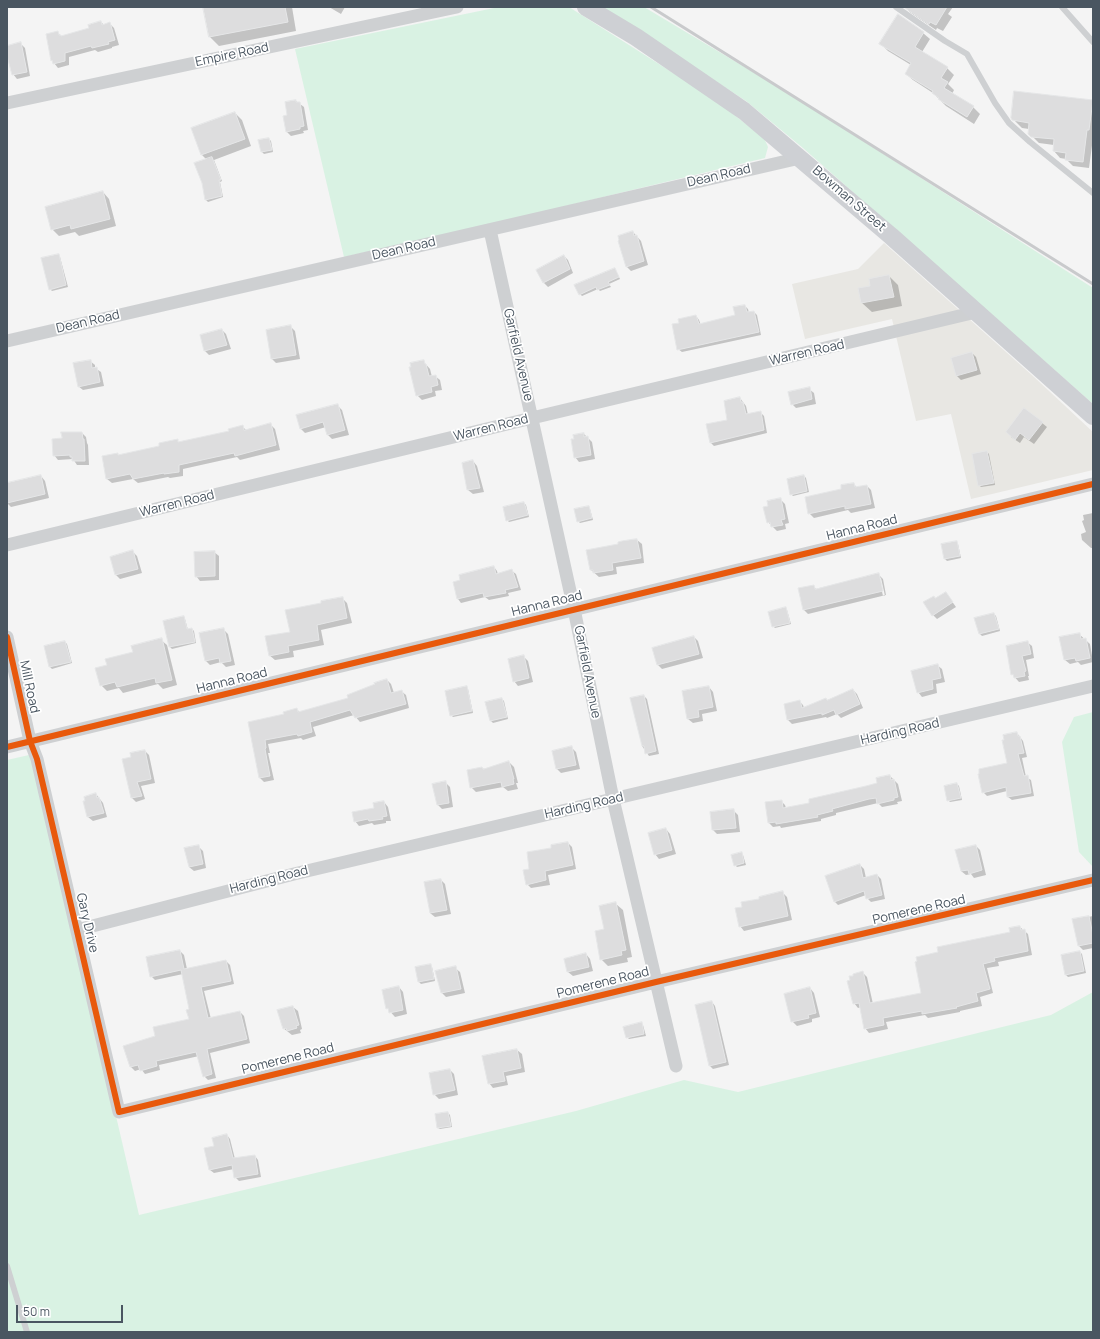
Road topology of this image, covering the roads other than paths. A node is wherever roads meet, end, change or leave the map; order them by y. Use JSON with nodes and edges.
{"nodes":[{"id":1,"x":457,"y":7,"type":"edge"},
{"id":2,"x":586,"y":7,"type":"edge"},
{"id":3,"x":896,"y":7,"type":"edge"},
{"id":4,"x":1062,"y":7,"type":"edge"},
{"id":5,"x":1093,"y":42,"type":"edge"},
{"id":6,"x":7,"y":103,"type":"edge"},
{"id":7,"x":800,"y":158,"type":"junction"},
{"id":8,"x":1093,"y":194,"type":"edge"},
{"id":9,"x":490,"y":230,"type":"junction"},
{"id":10,"x":976,"y":312,"type":"junction"},
{"id":11,"x":7,"y":341,"type":"edge"},
{"id":12,"x":1093,"y":416,"type":"edge"},
{"id":13,"x":532,"y":418,"type":"junction"},
{"id":14,"x":1093,"y":484,"type":"edge"},
{"id":15,"x":7,"y":545,"type":"edge"},
{"id":16,"x":574,"y":609,"type":"junction"},
{"id":17,"x":7,"y":637,"type":"edge"},
{"id":18,"x":1093,"y":686,"type":"edge"},
{"id":19,"x":30,"y":741,"type":"junction"},
{"id":20,"x":7,"y":746,"type":"edge"},
{"id":21,"x":613,"y":799,"type":"junction"},
{"id":22,"x":1093,"y":880,"type":"edge"},
{"id":23,"x":77,"y":930,"type":"junction"},
{"id":24,"x":656,"y":982,"type":"junction"},
{"id":25,"x":676,"y":1066,"type":"dead end"},
{"id":26,"x":119,"y":1112,"type":"joint"},
{"id":27,"x":7,"y":1266,"type":"edge"},
{"id":28,"x":27,"y":1332,"type":"edge"}],
"edges":[{"from":1,"to":6,"type":"street","name":"Empire Road"},
{"from":2,"to":7,"type":"street","name":"Bowman Street"},
{"from":3,"to":8,"type":"lane"},
{"from":4,"to":5,"type":"lane"},
{"from":7,"to":9,"type":"street","name":"Dean Road"},
{"from":7,"to":10,"type":"street","name":"Bowman Street"},
{"from":9,"to":11,"type":"street","name":"Dean Road"},
{"from":9,"to":13,"type":"street","name":"Garfield Avenue"},
{"from":10,"to":12,"type":"street","name":"Bowman Street"},
{"from":10,"to":13,"type":"street","name":"Warren Road"},
{"from":13,"to":15,"type":"street","name":"Warren Road"},
{"from":13,"to":16,"type":"street","name":"Garfield Avenue"},
{"from":14,"to":16,"type":"street","name":"Hanna Road"},
{"from":16,"to":19,"type":"street","name":"Hanna Road"},
{"from":16,"to":21,"type":"street","name":"Garfield Avenue"},
{"from":17,"to":19,"type":"street","name":"Mill Road"},
{"from":18,"to":21,"type":"street","name":"Harding Road"},
{"from":19,"to":20,"type":"street","name":"Hanna Road"},
{"from":19,"to":23,"type":"street","name":"Gary Drive"},
{"from":21,"to":23,"type":"street","name":"Harding Road"},
{"from":21,"to":24,"type":"street","name":"Garfield Avenue"},
{"from":22,"to":24,"type":"street","name":"Pomerene Road"},
{"from":23,"to":26,"type":"street","name":"Gary Drive"},
{"from":24,"to":25,"type":"street","name":"Garfield Avenue"},
{"from":24,"to":26,"type":"street","name":"Pomerene Road"},
{"from":27,"to":28,"type":"lane"}]}
